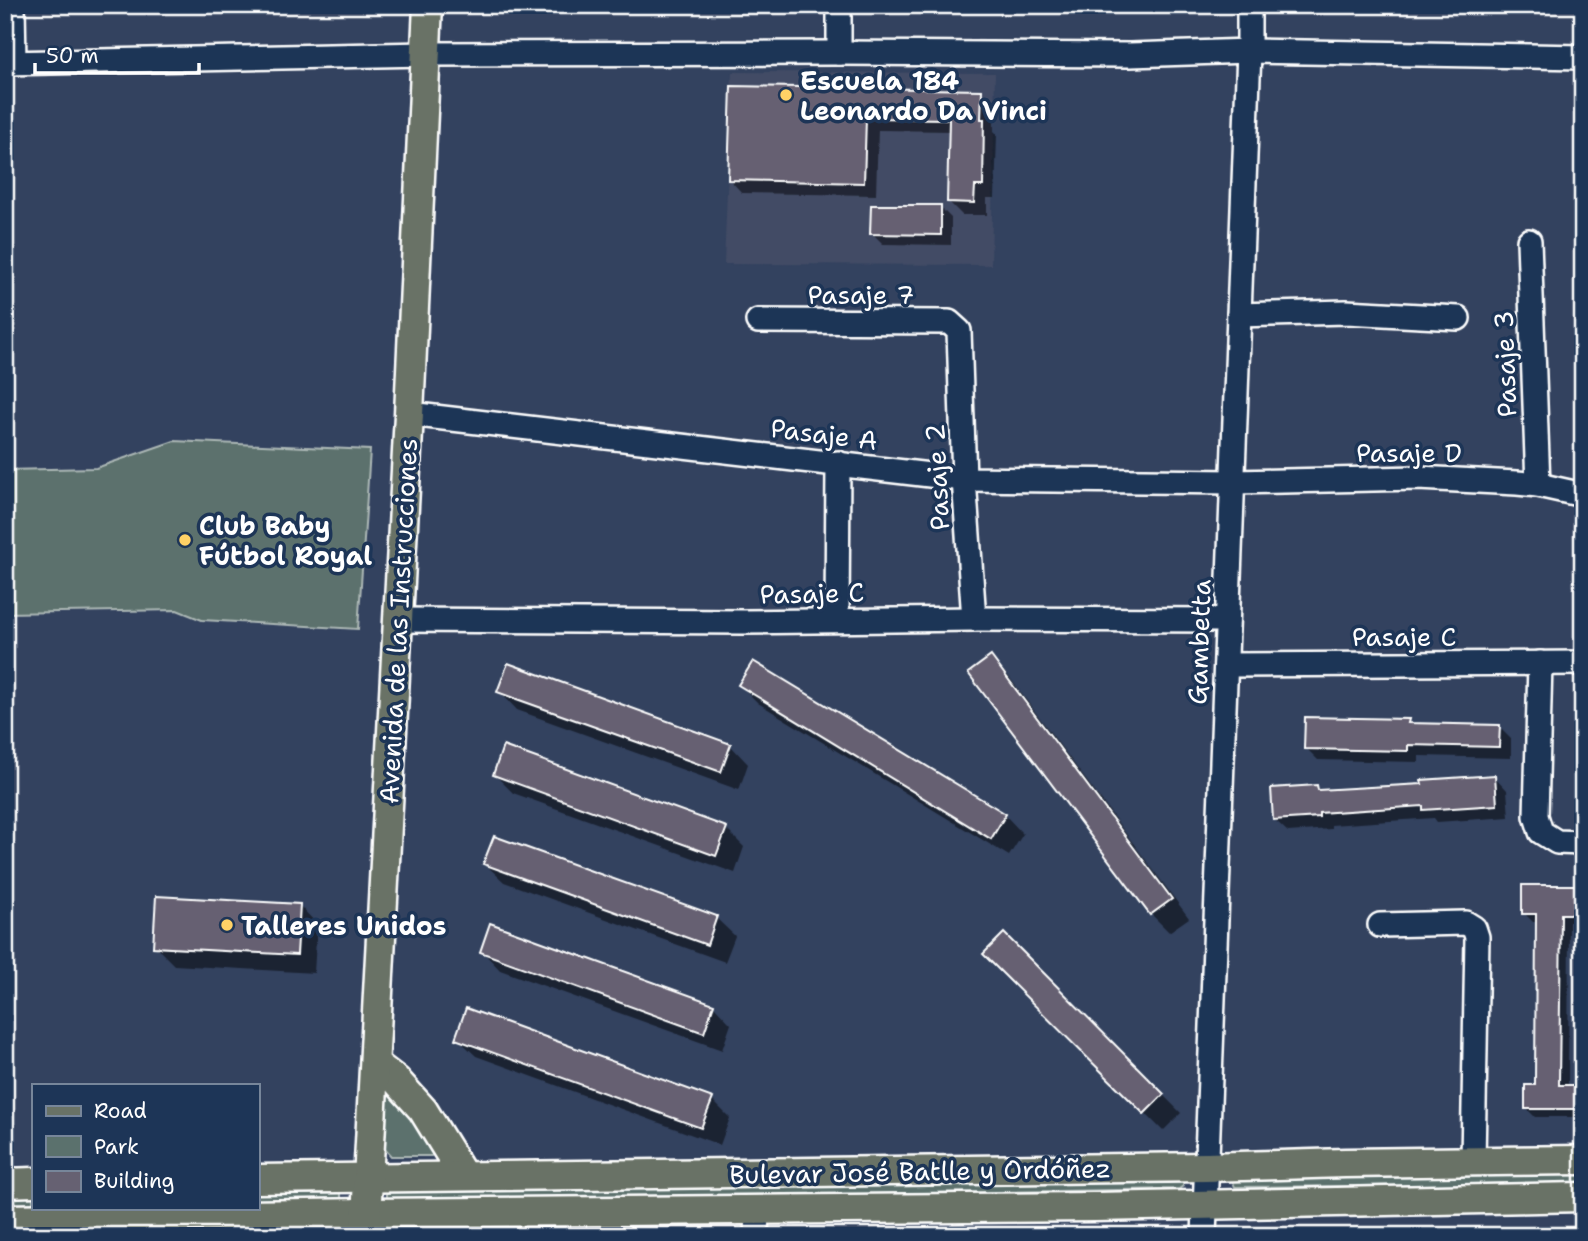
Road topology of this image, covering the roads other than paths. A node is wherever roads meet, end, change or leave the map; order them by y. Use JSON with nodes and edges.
{"nodes":[{"id":1,"x":13,"y":5,"type":"edge"},
{"id":2,"x":428,"y":5,"type":"edge"},
{"id":3,"x":839,"y":5,"type":"edge"},
{"id":4,"x":1249,"y":5,"type":"edge"},
{"id":5,"x":1249,"y":51,"type":"junction"},
{"id":6,"x":839,"y":53,"type":"junction"},
{"id":7,"x":426,"y":54,"type":"junction"},
{"id":8,"x":1583,"y":57,"type":"edge"},
{"id":9,"x":9,"y":63,"type":"edge"},
{"id":10,"x":1529,"y":241,"type":"dead end"},
{"id":11,"x":1239,"y":315,"type":"junction"},
{"id":12,"x":1458,"y":318,"type":"dead end"},
{"id":13,"x":758,"y":321,"type":"dead end"},
{"id":14,"x":959,"y":331,"type":"joint"},
{"id":15,"x":409,"y":414,"type":"junction"},
{"id":16,"x":838,"y":463,"type":"junction"},
{"id":17,"x":964,"y":479,"type":"junction"},
{"id":18,"x":1234,"y":482,"type":"junction"},
{"id":19,"x":1538,"y":485,"type":"junction"},
{"id":20,"x":1583,"y":495,"type":"edge"},
{"id":21,"x":974,"y":619,"type":"junction"},
{"id":22,"x":397,"y":620,"type":"junction"},
{"id":23,"x":837,"y":620,"type":"junction"},
{"id":24,"x":1227,"y":620,"type":"junction"},
{"id":25,"x":1540,"y":663,"type":"junction"},
{"id":26,"x":1583,"y":663,"type":"edge"},
{"id":27,"x":1226,"y":665,"type":"junction"},
{"id":28,"x":1583,"y":842,"type":"edge"},
{"id":29,"x":1380,"y":925,"type":"dead end"},
{"id":30,"x":375,"y":1064,"type":"junction"},
{"id":31,"x":1583,"y":1160,"type":"edge"},
{"id":32,"x":1473,"y":1161,"type":"junction"},
{"id":33,"x":1206,"y":1167,"type":"junction"},
{"id":34,"x":463,"y":1175,"type":"junction"},
{"id":35,"x":368,"y":1178,"type":"junction"},
{"id":36,"x":259,"y":1179,"type":"edge"},
{"id":37,"x":32,"y":1182,"type":"edge"},
{"id":38,"x":5,"y":1183,"type":"edge"},
{"id":39,"x":1583,"y":1197,"type":"edge"},
{"id":40,"x":1205,"y":1205,"type":"junction"},
{"id":41,"x":5,"y":1219,"type":"edge"},
{"id":42,"x":756,"y":1223,"type":"edge"},
{"id":43,"x":366,"y":1224,"type":"edge"},
{"id":44,"x":269,"y":1225,"type":"edge"},
{"id":45,"x":1204,"y":1236,"type":"edge"}],
"edges":[{"from":1,"to":9,"type":"street"},
{"from":2,"to":7,"type":"main road","name":"Avenida de las Instrucciones"},
{"from":3,"to":6,"type":"street"},
{"from":4,"to":5,"type":"street","name":"Gambetta"},
{"from":5,"to":6,"type":"street"},
{"from":5,"to":8,"type":"street"},
{"from":5,"to":11,"type":"street","name":"Gambetta"},
{"from":6,"to":7,"type":"street"},
{"from":7,"to":9,"type":"street"},
{"from":7,"to":15,"type":"main road","name":"Avenida de las Instrucciones"},
{"from":10,"to":19,"type":"street","name":"Pasaje 3"},
{"from":11,"to":12,"type":"street"},
{"from":11,"to":18,"type":"street","name":"Gambetta"},
{"from":13,"to":14,"type":"street","name":"Pasaje 7"},
{"from":14,"to":17,"type":"street","name":"Pasaje 2"},
{"from":15,"to":16,"type":"street","name":"Pasaje A"},
{"from":15,"to":22,"type":"main road","name":"Avenida de las Instrucciones"},
{"from":16,"to":17,"type":"street","name":"Pasaje A"},
{"from":16,"to":23,"type":"street"},
{"from":17,"to":18,"type":"street","name":"Pasaje A"},
{"from":17,"to":21,"type":"street","name":"Pasaje 2"},
{"from":18,"to":19,"type":"street","name":"Pasaje D"},
{"from":18,"to":24,"type":"street","name":"Gambetta"},
{"from":19,"to":20,"type":"street","name":"Pasaje D"},
{"from":21,"to":23,"type":"street","name":"Pasaje C"},
{"from":21,"to":24,"type":"street","name":"Pasaje C"},
{"from":22,"to":23,"type":"street","name":"Pasaje C"},
{"from":22,"to":30,"type":"main road","name":"Avenida de las Instrucciones"},
{"from":24,"to":27,"type":"street","name":"Gambetta"},
{"from":25,"to":26,"type":"street","name":"Pasaje C"},
{"from":25,"to":27,"type":"street","name":"Pasaje C"},
{"from":25,"to":28,"type":"street"},
{"from":27,"to":33,"type":"street","name":"Gambetta"},
{"from":29,"to":32,"type":"street"},
{"from":30,"to":34,"type":"main road"},
{"from":30,"to":35,"type":"main road","name":"Avenida de las Instrucciones"},
{"from":31,"to":32,"type":"main road","name":"Bulevar José Batlle y Ordóñez"},
{"from":32,"to":33,"type":"main road","name":"Bulevar José Batlle y Ordóñez"},
{"from":33,"to":34,"type":"main road","name":"Bulevar José Batlle y Ordóñez"},
{"from":33,"to":40,"type":"street","name":"Gambetta"},
{"from":34,"to":35,"type":"main road","name":"Bulevar José Batlle y Ordóñez"},
{"from":35,"to":36,"type":"main road","name":"Bulevar José Batlle y Ordóñez"},
{"from":35,"to":43,"type":"main road","name":"Avenida de las Instrucciones"},
{"from":37,"to":38,"type":"main road"},
{"from":39,"to":40,"type":"main road","name":"Bulevar José Batlle y Ordóñez"},
{"from":40,"to":42,"type":"main road","name":"Bulevar José Batlle y Ordóñez"},
{"from":40,"to":45,"type":"street","name":"Gambetta"},
{"from":41,"to":44,"type":"main road","name":"Bulevar José Batlle y Ordóñez"},
{"from":42,"to":43,"type":"main road","name":"Bulevar José Batlle y Ordóñez"},
{"from":43,"to":44,"type":"main road","name":"Bulevar José Batlle y Ordóñez"}]}
